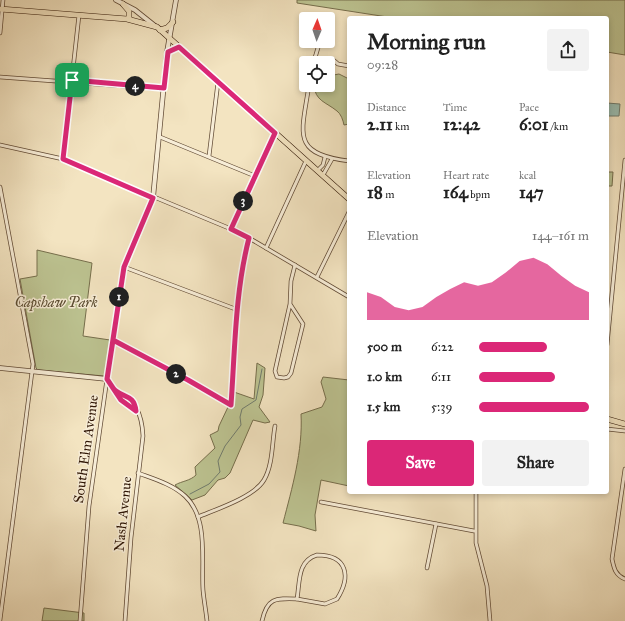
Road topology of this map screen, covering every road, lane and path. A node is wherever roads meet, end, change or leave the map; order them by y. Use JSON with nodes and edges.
{"nodes":[{"id":1,"x":3,"y":0,"type":"edge"},
{"id":2,"x":116,"y":0,"type":"edge"},
{"id":3,"x":176,"y":0,"type":"edge"},
{"id":4,"x":124,"y":4,"type":"junction"},
{"id":5,"x":1,"y":10,"type":"edge"},
{"id":6,"x":80,"y":15,"type":"junction"},
{"id":7,"x":129,"y":19,"type":"junction"},
{"id":8,"x":173,"y":22,"type":"junction"},
{"id":9,"x":159,"y":29,"type":"junction"},
{"id":10,"x":0,"y":33,"type":"edge"},
{"id":11,"x":170,"y":39,"type":"junction"},
{"id":12,"x":179,"y":47,"type":"junction"},
{"id":13,"x":168,"y":52,"type":"junction"},
{"id":14,"x":335,"y":62,"type":"edge"},
{"id":15,"x":347,"y":66,"type":"edge"},
{"id":16,"x":0,"y":77,"type":"edge"},
{"id":17,"x":72,"y":80,"type":"junction"},
{"id":18,"x":218,"y":82,"type":"junction"},
{"id":19,"x":164,"y":88,"type":"junction"},
{"id":20,"x":308,"y":92,"type":"edge"},
{"id":21,"x":275,"y":133,"type":"junction"},
{"id":22,"x":160,"y":137,"type":"junction"},
{"id":23,"x":0,"y":145,"type":"edge"},
{"id":24,"x":209,"y":156,"type":"junction"},
{"id":25,"x":325,"y":157,"type":"junction"},
{"id":26,"x":63,"y":159,"type":"junction"},
{"id":27,"x":332,"y":159,"type":"junction"},
{"id":28,"x":306,"y":160,"type":"junction"},
{"id":29,"x":625,"y":160,"type":"edge"},
{"id":30,"x":347,"y":161,"type":"edge"},
{"id":31,"x":318,"y":170,"type":"junction"},
{"id":32,"x":323,"y":175,"type":"junction"},
{"id":33,"x":255,"y":176,"type":"junction"},
{"id":34,"x":0,"y":187,"type":"edge"},
{"id":35,"x":624,"y":190,"type":"edge"},
{"id":36,"x":347,"y":195,"type":"edge"},
{"id":37,"x":153,"y":198,"type":"junction"},
{"id":38,"x":347,"y":216,"type":"edge"},
{"id":39,"x":231,"y":229,"type":"junction"},
{"id":40,"x":249,"y":238,"type":"junction"},
{"id":41,"x":266,"y":248,"type":"junction"},
{"id":42,"x":295,"y":265,"type":"junction"},
{"id":43,"x":124,"y":267,"type":"junction"},
{"id":44,"x":317,"y":277,"type":"junction"},
{"id":45,"x":347,"y":296,"type":"edge"},
{"id":46,"x":290,"y":304,"type":"junction"},
{"id":47,"x":238,"y":310,"type":"junction"},
{"id":48,"x":609,"y":327,"type":"edge"},
{"id":49,"x":113,"y":340,"type":"junction"},
{"id":50,"x":0,"y":368,"type":"edge"},
{"id":51,"x":33,"y":372,"type":"junction"},
{"id":52,"x":107,"y":379,"type":"junction"},
{"id":53,"x":116,"y":391,"type":"junction"},
{"id":54,"x":136,"y":411,"type":"junction"},
{"id":55,"x":609,"y":420,"type":"edge"},
{"id":56,"x":625,"y":424,"type":"edge"},
{"id":57,"x":275,"y":426,"type":"dead end"},
{"id":58,"x":609,"y":429,"type":"edge"},
{"id":59,"x":625,"y":431,"type":"edge"},
{"id":60,"x":625,"y":469,"type":"edge"},
{"id":61,"x":138,"y":473,"type":"junction"},
{"id":62,"x":476,"y":494,"type":"edge"},
{"id":63,"x":321,"y":502,"type":"dead end"},
{"id":64,"x":198,"y":517,"type":"junction"},
{"id":65,"x":436,"y":524,"type":"junction"},
{"id":66,"x":474,"y":531,"type":"junction"},
{"id":67,"x":427,"y":568,"type":"dead end"},
{"id":68,"x":625,"y":579,"type":"edge"},
{"id":69,"x":296,"y":600,"type":"junction"},
{"id":70,"x":0,"y":620,"type":"edge"},
{"id":71,"x":80,"y":621,"type":"edge"},
{"id":72,"x":124,"y":621,"type":"edge"},
{"id":73,"x":207,"y":621,"type":"edge"},
{"id":74,"x":262,"y":621,"type":"edge"},
{"id":75,"x":490,"y":621,"type":"edge"}],
"edges":[{"from":1,"to":5,"type":"street"},
{"from":2,"to":4,"type":"street"},
{"from":3,"to":8,"type":"street","name":"South Elm Avenue"},
{"from":4,"to":7,"type":"main road"},
{"from":4,"to":9,"type":"street"},
{"from":5,"to":6,"type":"main road"},
{"from":5,"to":10,"type":"street"},
{"from":6,"to":7,"type":"main road"},
{"from":6,"to":17,"type":"street"},
{"from":7,"to":9,"type":"main road"},
{"from":8,"to":9,"type":"main road"},
{"from":8,"to":11,"type":"street","name":"South Elm Avenue"},
{"from":9,"to":11,"type":"main road"},
{"from":11,"to":12,"type":"main road"},
{"from":11,"to":13,"type":"street","name":"South Elm Avenue"},
{"from":12,"to":13,"type":"main road"},
{"from":12,"to":18,"type":"main road"},
{"from":13,"to":19,"type":"street","name":"South Elm Avenue"},
{"from":14,"to":15,"type":"street"},
{"from":16,"to":17,"type":"street"},
{"from":17,"to":19,"type":"street"},
{"from":17,"to":26,"type":"street"},
{"from":18,"to":21,"type":"main road"},
{"from":18,"to":24,"type":"street"},
{"from":19,"to":22,"type":"street","name":"South Elm Avenue"},
{"from":20,"to":25,"type":"street"},
{"from":21,"to":28,"type":"main road"},
{"from":21,"to":33,"type":"street"},
{"from":22,"to":24,"type":"street"},
{"from":22,"to":37,"type":"street","name":"South Elm Avenue"},
{"from":23,"to":26,"type":"street"},
{"from":24,"to":33,"type":"street"},
{"from":25,"to":27,"type":"street"},
{"from":25,"to":31,"type":"street"},
{"from":26,"to":37,"type":"street"},
{"from":27,"to":30,"type":"street"},
{"from":27,"to":32,"type":"street"},
{"from":28,"to":31,"type":"main road"},
{"from":28,"to":41,"type":"street"},
{"from":29,"to":35,"type":"street"},
{"from":31,"to":32,"type":"main road"},
{"from":32,"to":36,"type":"main road"},
{"from":33,"to":39,"type":"street"},
{"from":34,"to":51,"type":"street"},
{"from":35,"to":48,"type":"street"},
{"from":37,"to":39,"type":"street"},
{"from":37,"to":43,"type":"street","name":"South Elm Avenue"},
{"from":38,"to":44,"type":"street"},
{"from":39,"to":40,"type":"street"},
{"from":40,"to":41,"type":"street"},
{"from":40,"to":47,"type":"street"},
{"from":41,"to":42,"type":"street"},
{"from":42,"to":44,"type":"street"},
{"from":42,"to":46,"type":"street"},
{"from":43,"to":47,"type":"street"},
{"from":43,"to":49,"type":"street","name":"South Elm Avenue"},
{"from":44,"to":45,"type":"street"},
{"from":46,"to":46,"type":"street"},
{"from":47,"to":49,"type":"street"},
{"from":49,"to":52,"type":"street","name":"South Elm Avenue"},
{"from":50,"to":51,"type":"street"},
{"from":51,"to":52,"type":"street"},
{"from":51,"to":70,"type":"street"},
{"from":52,"to":53,"type":"street","name":"Nash Avenue"},
{"from":52,"to":71,"type":"street","name":"South Elm Avenue"},
{"from":53,"to":54,"type":"street","name":"Nash Avenue"},
{"from":53,"to":54,"type":"street","name":"Nash Avenue"},
{"from":54,"to":61,"type":"street","name":"Nash Avenue"},
{"from":55,"to":56,"type":"main road"},
{"from":57,"to":64,"type":"street"},
{"from":58,"to":59,"type":"street"},
{"from":60,"to":68,"type":"street"},
{"from":61,"to":64,"type":"street"},
{"from":61,"to":72,"type":"street","name":"Nash Avenue"},
{"from":62,"to":66,"type":"street"},
{"from":63,"to":65,"type":"street"},
{"from":64,"to":73,"type":"street"},
{"from":65,"to":66,"type":"street"},
{"from":65,"to":67,"type":"street"},
{"from":66,"to":75,"type":"street"},
{"from":69,"to":69,"type":"street"},
{"from":69,"to":74,"type":"street"}]}
